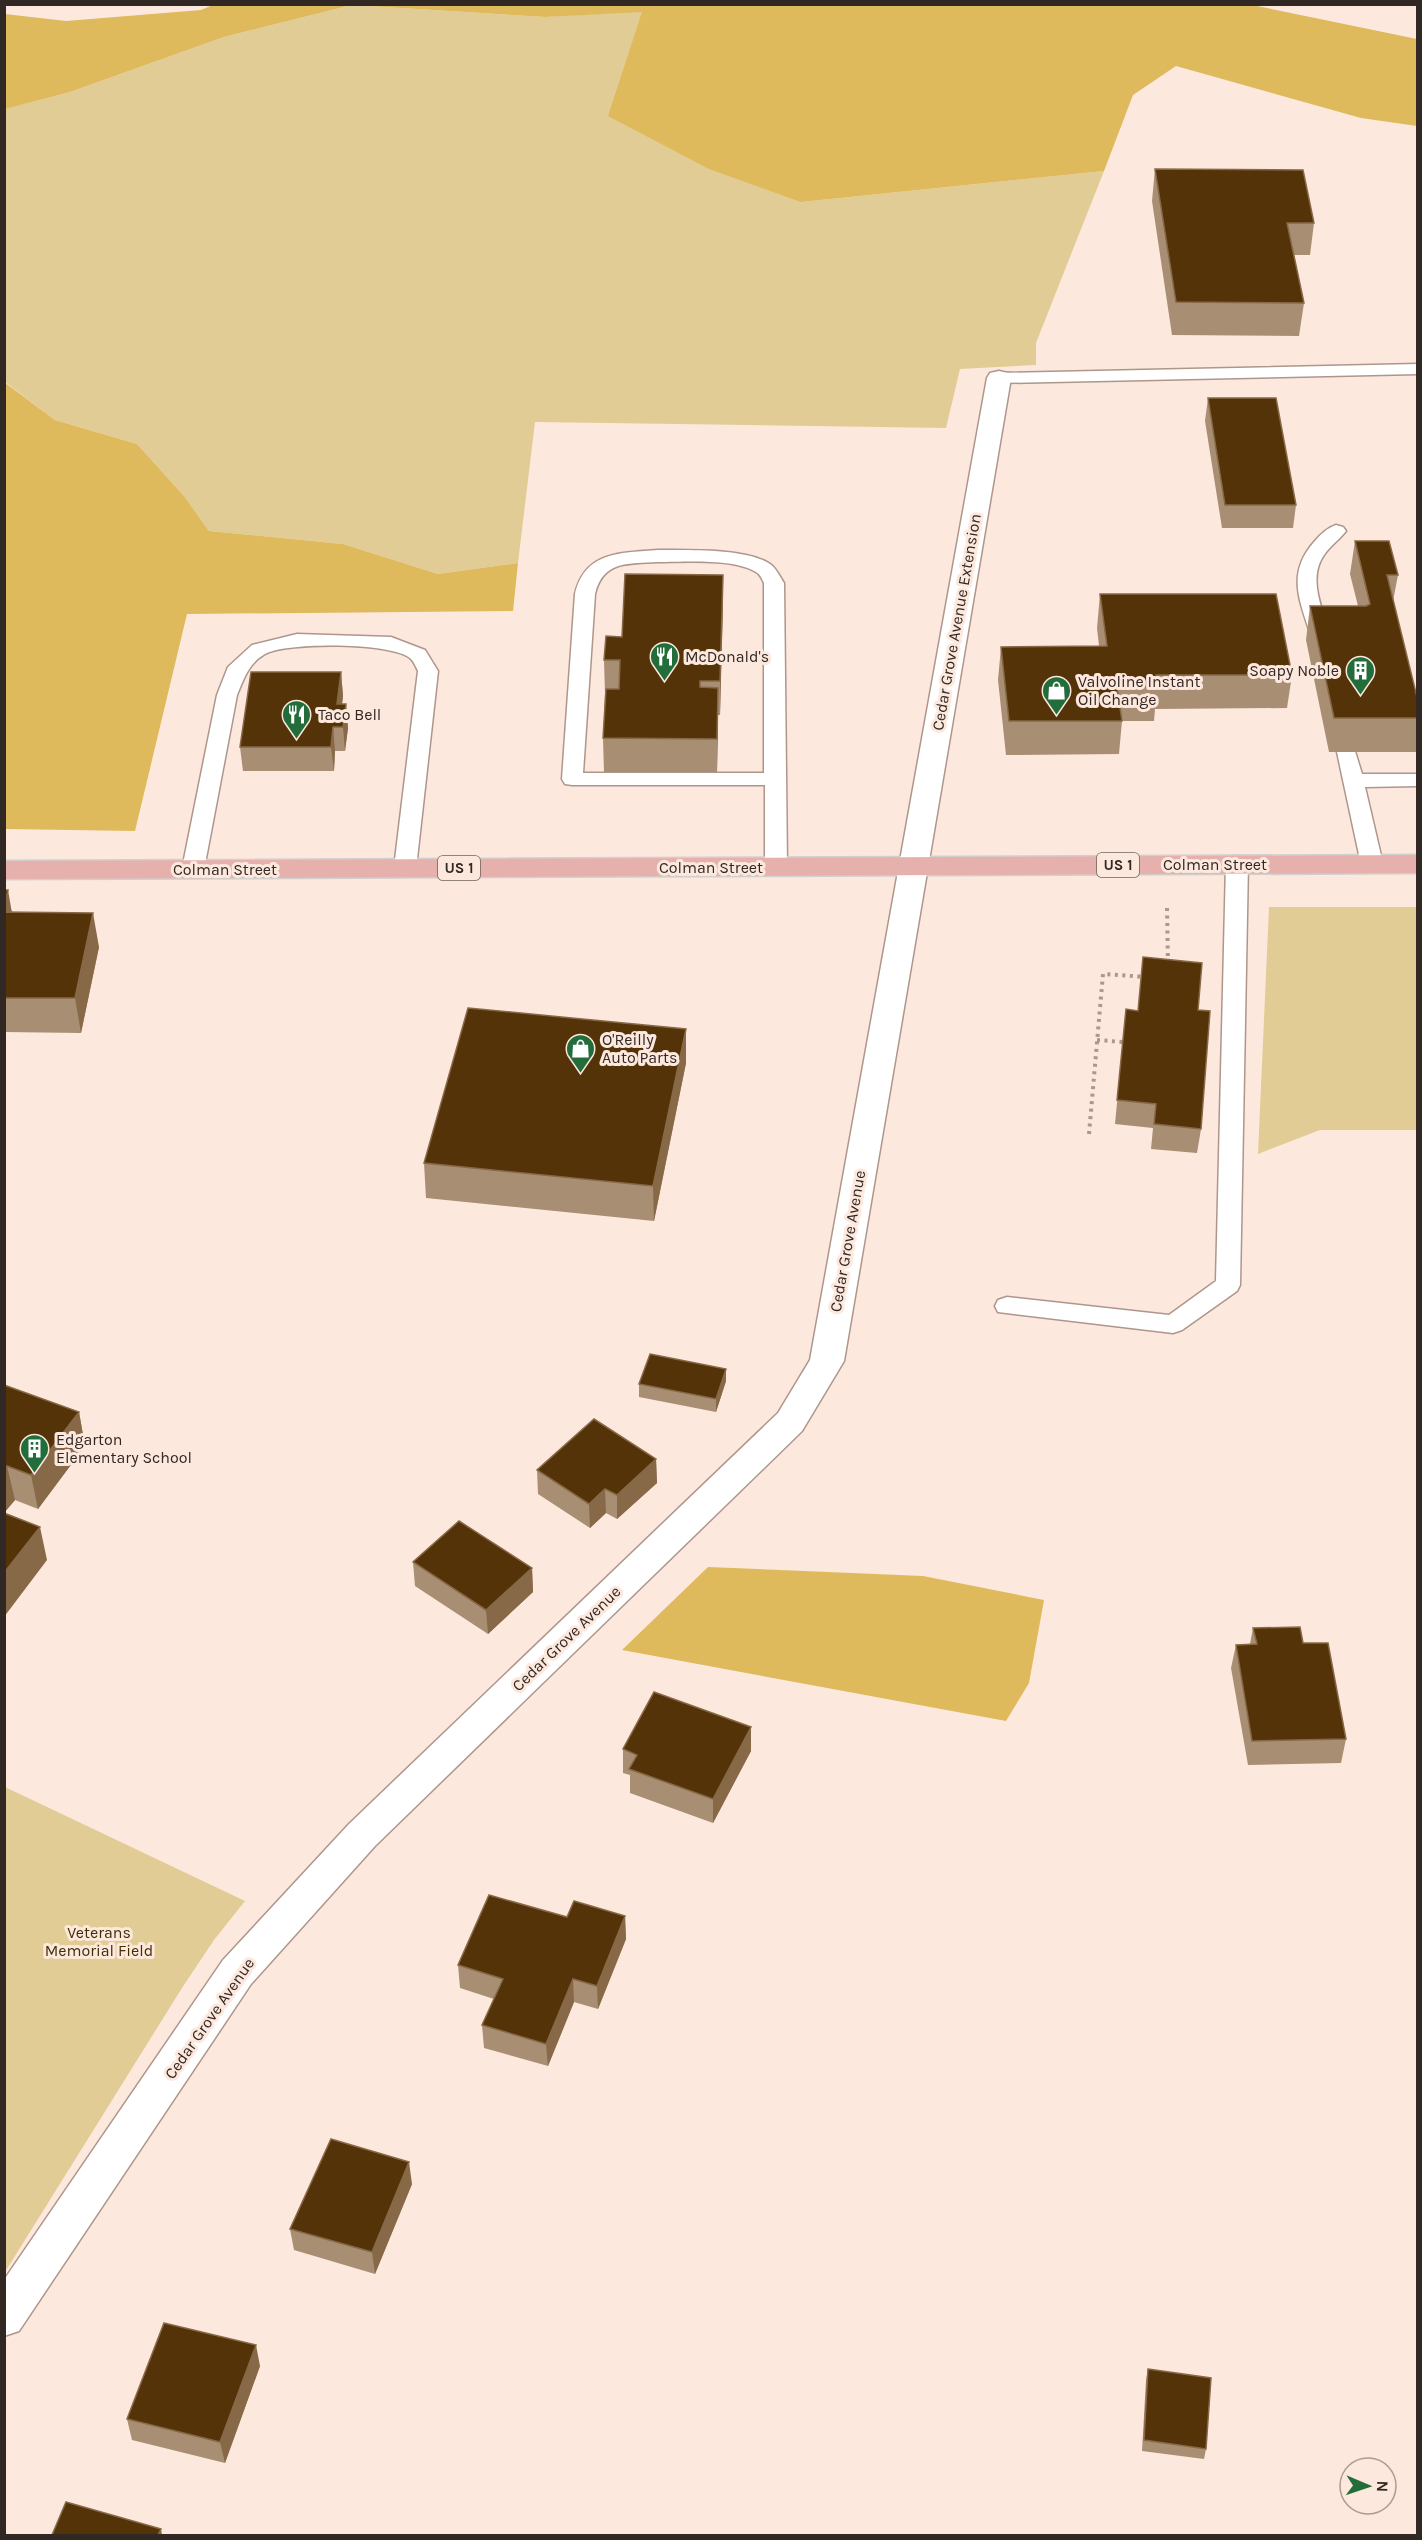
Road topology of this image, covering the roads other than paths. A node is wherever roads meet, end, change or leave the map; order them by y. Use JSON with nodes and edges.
{"nodes":[{"id":1,"x":1418,"y":369,"type":"edge"},
{"id":2,"x":999,"y":378,"type":"joint"},
{"id":3,"x":1336,"y":531,"type":"dead end"},
{"id":4,"x":1322,"y":640,"type":"edge"},
{"id":5,"x":1347,"y":752,"type":"edge"},
{"id":6,"x":775,"y":779,"type":"junction"},
{"id":7,"x":1418,"y":780,"type":"edge"},
{"id":8,"x":1353,"y":781,"type":"junction"},
{"id":9,"x":1237,"y":863,"type":"junction"},
{"id":10,"x":1372,"y":864,"type":"junction"},
{"id":11,"x":1418,"y":864,"type":"edge"},
{"id":12,"x":913,"y":866,"type":"junction"},
{"id":13,"x":776,"y":867,"type":"junction"},
{"id":14,"x":405,"y":868,"type":"junction"},
{"id":15,"x":193,"y":869,"type":"junction"},
{"id":16,"x":4,"y":870,"type":"edge"},
{"id":17,"x":1007,"y":1306,"type":"dead end"},
{"id":18,"x":4,"y":2317,"type":"edge"}],
"edges":[{"from":1,"to":2,"type":"lane"},
{"from":2,"to":12,"type":"street","name":"Cedar Grove Avenue Extension"},
{"from":3,"to":4,"type":"lane"},
{"from":5,"to":8,"type":"lane"},
{"from":6,"to":6,"type":"lane"},
{"from":6,"to":13,"type":"lane"},
{"from":7,"to":8,"type":"lane"},
{"from":8,"to":10,"type":"lane"},
{"from":9,"to":10,"type":"main road","name":"Colman Street","number":"US 1"},
{"from":9,"to":12,"type":"main road","name":"Colman Street","number":"US 1"},
{"from":9,"to":17,"type":"lane"},
{"from":10,"to":11,"type":"main road","name":"Colman Street","number":"US 1"},
{"from":12,"to":13,"type":"main road","name":"Colman Street","number":"US 1"},
{"from":12,"to":18,"type":"street","name":"Cedar Grove Avenue"},
{"from":13,"to":14,"type":"main road","name":"Colman Street","number":"US 1"},
{"from":14,"to":15,"type":"main road","name":"Colman Street","number":"US 1"},
{"from":14,"to":15,"type":"lane"},
{"from":15,"to":16,"type":"main road","name":"Colman Street","number":"US 1"}]}
